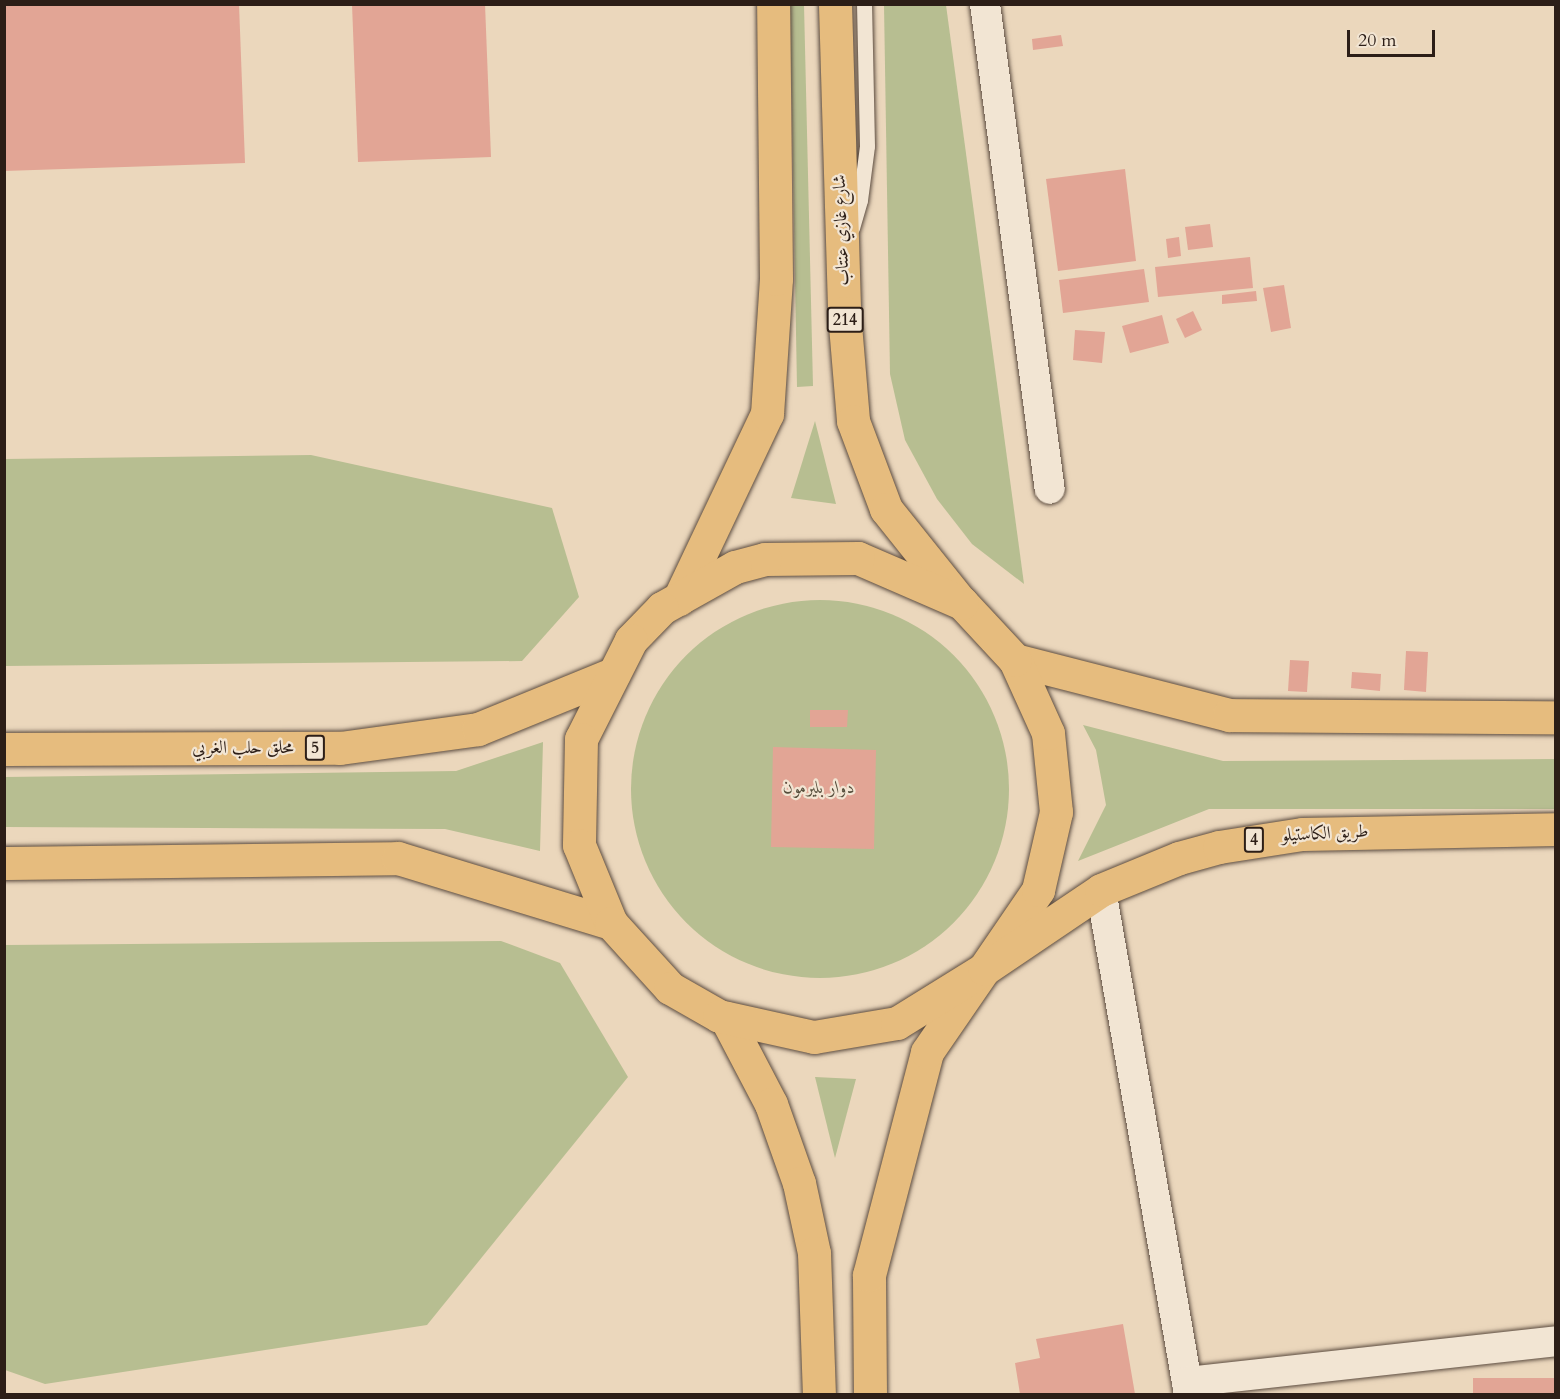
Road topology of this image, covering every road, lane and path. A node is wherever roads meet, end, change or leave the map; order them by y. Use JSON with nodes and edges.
{"nodes":[{"id":1,"x":773,"y":4,"type":"edge"},
{"id":2,"x":835,"y":4,"type":"edge"},
{"id":3,"x":864,"y":4,"type":"edge"},
{"id":4,"x":986,"y":4,"type":"edge"},
{"id":5,"x":842,"y":250,"type":"junction"},
{"id":6,"x":1050,"y":489,"type":"dead end"},
{"id":7,"x":679,"y":599,"type":"junction"},
{"id":8,"x":962,"y":603,"type":"junction"},
{"id":9,"x":1015,"y":660,"type":"junction"},
{"id":10,"x":613,"y":674,"type":"junction"},
{"id":11,"x":1556,"y":717,"type":"edge"},
{"id":12,"x":4,"y":749,"type":"edge"},
{"id":13,"x":1556,"y":829,"type":"edge"},
{"id":14,"x":4,"y":863,"type":"edge"},
{"id":15,"x":1101,"y":890,"type":"junction"},
{"id":16,"x":611,"y":923,"type":"junction"},
{"id":17,"x":984,"y":969,"type":"junction"},
{"id":18,"x":726,"y":1018,"type":"junction"},
{"id":19,"x":1556,"y":1341,"type":"edge"},
{"id":20,"x":1188,"y":1388,"type":"edge"},
{"id":21,"x":819,"y":1395,"type":"edge"},
{"id":22,"x":870,"y":1395,"type":"edge"}],
"edges":[{"from":1,"to":7,"type":"main road"},
{"from":2,"to":5,"type":"main road","name":"شارع غازي عنتاب","number":"214"},
{"from":3,"to":5,"type":"lane"},
{"from":4,"to":6,"type":"street"},
{"from":5,"to":8,"type":"main road","name":"شارع غازي عنتاب","number":"214"},
{"from":7,"to":8,"type":"main road"},
{"from":7,"to":10,"type":"main road"},
{"from":8,"to":9,"type":"main road","name":"شارع غازي عنتاب"},
{"from":9,"to":11,"type":"main road"},
{"from":9,"to":17,"type":"main road"},
{"from":10,"to":12,"type":"main road","name":"محلق حلب الغربي","number":"5"},
{"from":10,"to":16,"type":"main road"},
{"from":13,"to":15,"type":"main road","name":"طريق الكاستيلو","number":"4"},
{"from":14,"to":16,"type":"main road"},
{"from":15,"to":17,"type":"main road","name":"طريق الكاستيلو","number":"4"},
{"from":15,"to":20,"type":"street"},
{"from":16,"to":18,"type":"main road","name":"طريق الكاستيلو"},
{"from":17,"to":18,"type":"main road","name":"طريق الكاستيلو"},
{"from":17,"to":22,"type":"main road"},
{"from":18,"to":21,"type":"main road"},
{"from":19,"to":20,"type":"street"}]}
